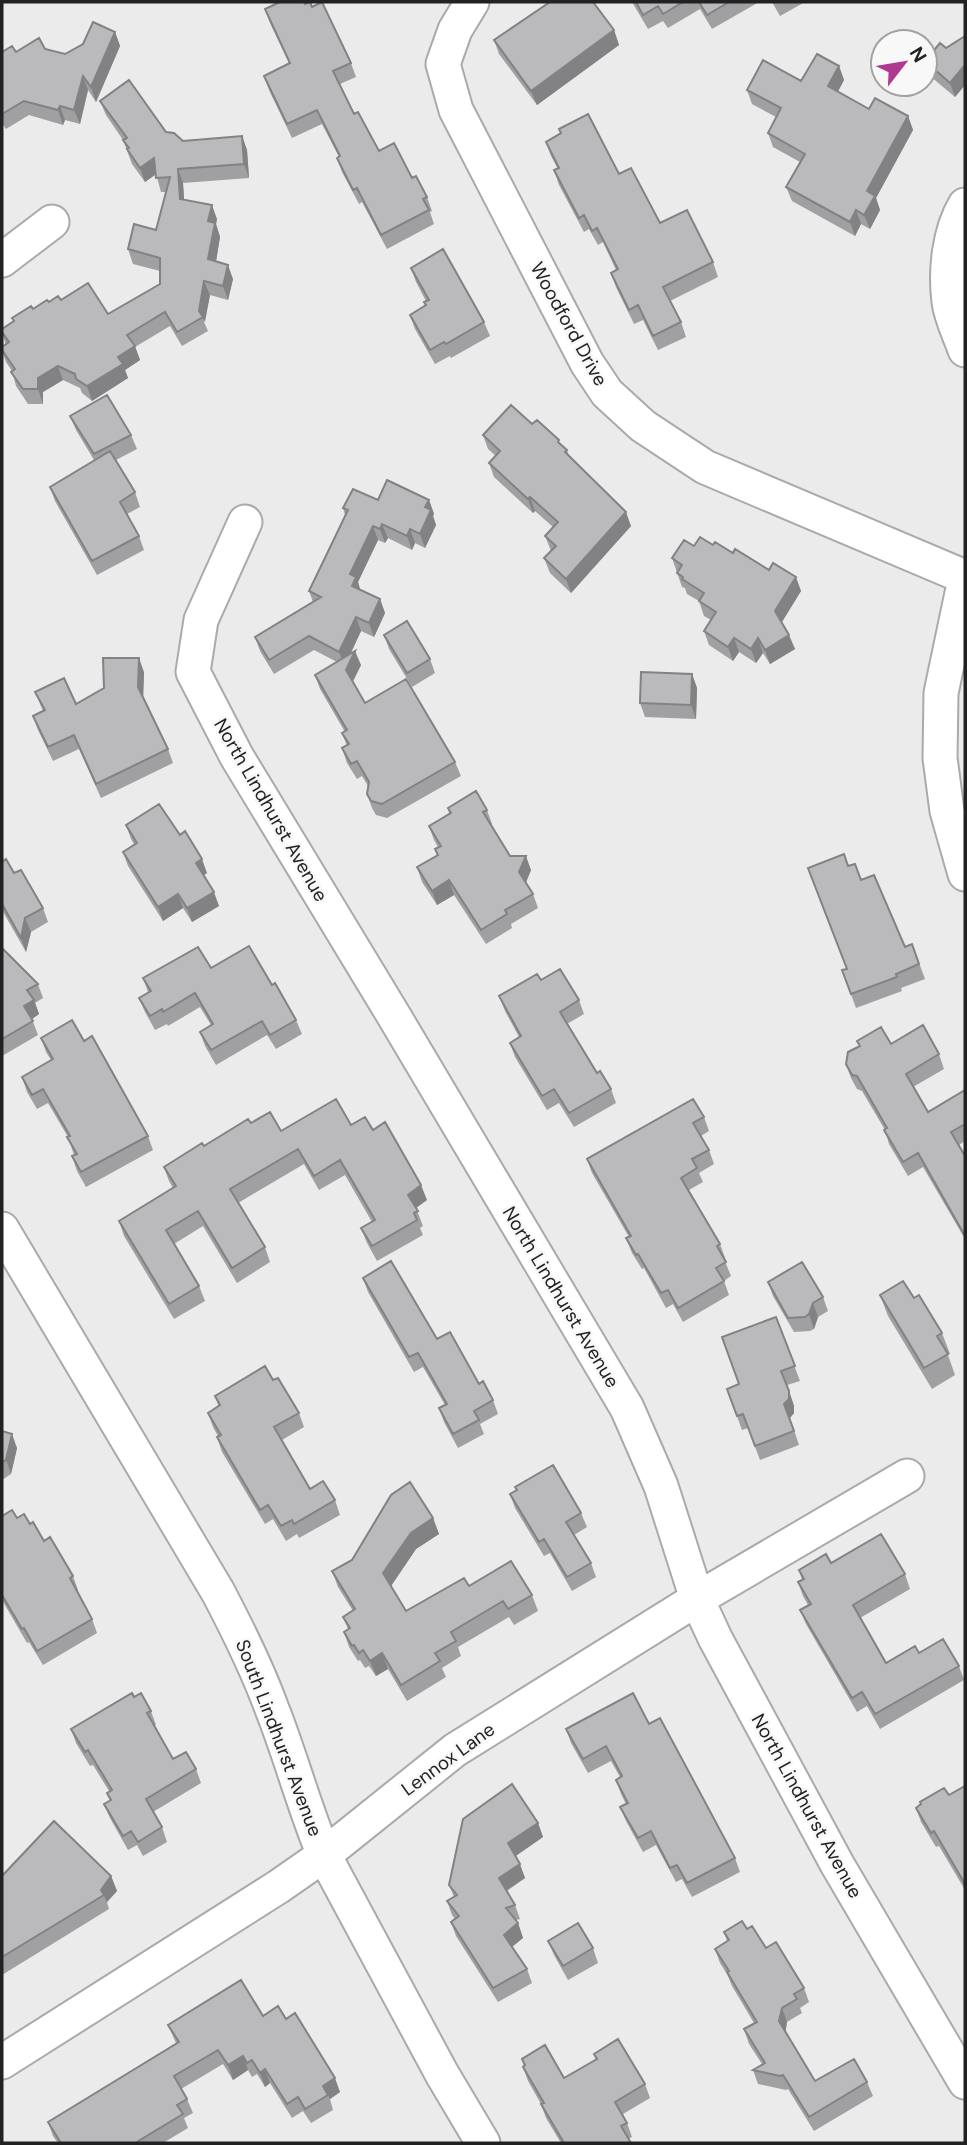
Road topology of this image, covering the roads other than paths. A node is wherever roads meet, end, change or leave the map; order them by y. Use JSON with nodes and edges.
{"nodes":[{"id":1,"x":472,"y":2,"type":"edge"},
{"id":2,"x":965,"y":205,"type":"edge"},
{"id":3,"x":52,"y":222,"type":"dead end"},
{"id":4,"x":2,"y":260,"type":"edge"},
{"id":5,"x":965,"y":350,"type":"edge"},
{"id":6,"x":245,"y":522,"type":"dead end"},
{"id":7,"x":965,"y":578,"type":"edge"},
{"id":8,"x":965,"y":874,"type":"edge"},
{"id":9,"x":2,"y":1229,"type":"edge"},
{"id":10,"x":907,"y":1476,"type":"dead end"},
{"id":11,"x":697,"y":1599,"type":"junction"},
{"id":12,"x":324,"y":1855,"type":"junction"},
{"id":13,"x":2,"y":2062,"type":"edge"},
{"id":14,"x":965,"y":2082,"type":"edge"},
{"id":15,"x":483,"y":2143,"type":"edge"}],
"edges":[{"from":1,"to":7,"type":"street","name":"Woodford Drive"},
{"from":2,"to":5,"type":"street"},
{"from":3,"to":4,"type":"street"},
{"from":6,"to":11,"type":"street","name":"North Lindhurst Avenue"},
{"from":7,"to":8,"type":"street"},
{"from":9,"to":12,"type":"street","name":"South Lindhurst Avenue"},
{"from":10,"to":11,"type":"street","name":"Lennox Lane"},
{"from":11,"to":12,"type":"street","name":"Lennox Lane"},
{"from":11,"to":14,"type":"street","name":"North Lindhurst Avenue"},
{"from":12,"to":13,"type":"street","name":"Lennox Lane"},
{"from":12,"to":15,"type":"street","name":"South Lindhurst Avenue"}]}
